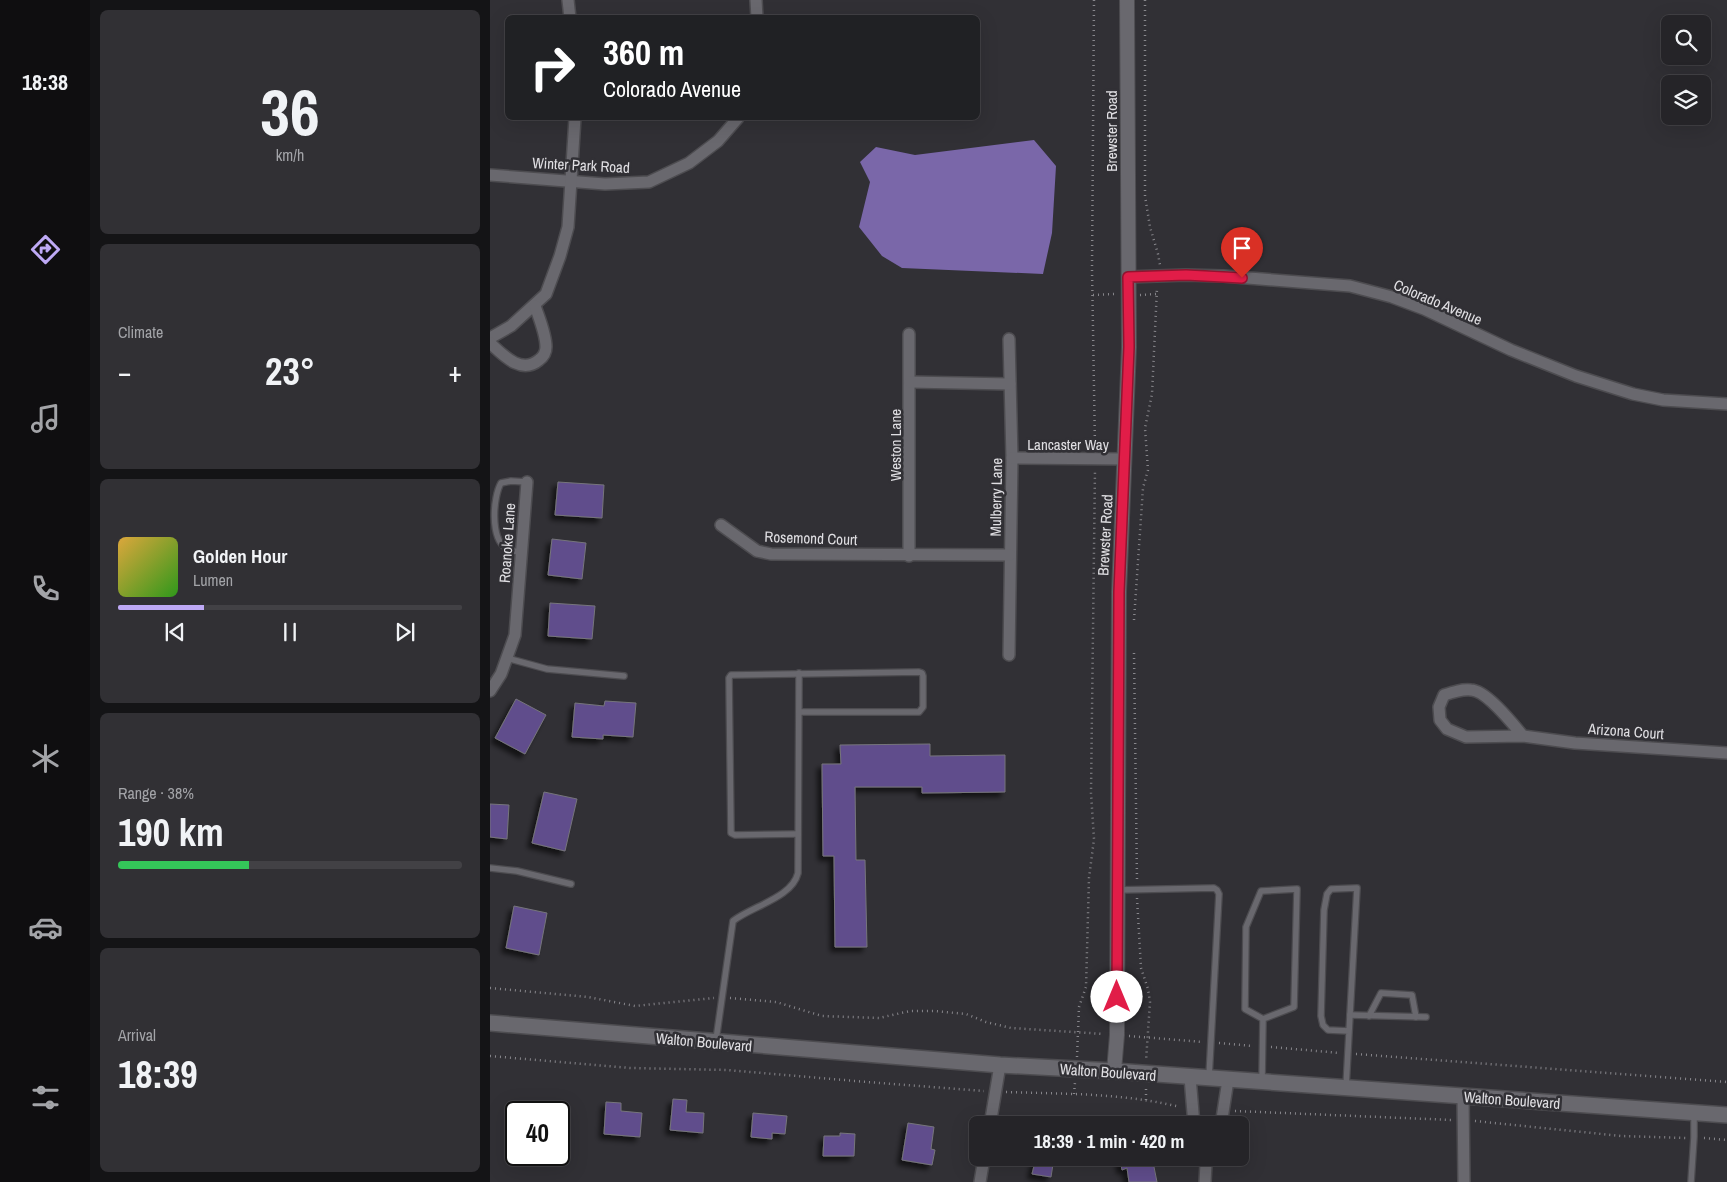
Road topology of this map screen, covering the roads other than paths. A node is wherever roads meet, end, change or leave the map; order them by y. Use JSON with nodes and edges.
{"nodes":[{"id":1,"x":568,"y":0,"type":"edge"},
{"id":2,"x":756,"y":0,"type":"edge"},
{"id":3,"x":1127,"y":0,"type":"edge"},
{"id":4,"x":570,"y":15,"type":"edge"},
{"id":5,"x":757,"y":15,"type":"edge"},
{"id":6,"x":576,"y":120,"type":"edge"},
{"id":7,"x":736,"y":120,"type":"edge"},
{"id":8,"x":490,"y":174,"type":"edge"},
{"id":9,"x":572,"y":181,"type":"junction"},
{"id":10,"x":1128,"y":277,"type":"junction"},
{"id":11,"x":535,"y":306,"type":"junction"},
{"id":12,"x":909,"y":334,"type":"dead end"},
{"id":13,"x":490,"y":338,"type":"edge"},
{"id":14,"x":1009,"y":339,"type":"dead end"},
{"id":15,"x":490,"y":343,"type":"edge"},
{"id":16,"x":910,"y":382,"type":"junction"},
{"id":17,"x":1010,"y":384,"type":"junction"},
{"id":18,"x":1727,"y":404,"type":"edge"},
{"id":19,"x":1012,"y":458,"type":"junction"},
{"id":20,"x":1125,"y":459,"type":"junction"},
{"id":21,"x":527,"y":482,"type":"joint"},
{"id":22,"x":720,"y":525,"type":"dead end"},
{"id":23,"x":522,"y":552,"type":"junction"},
{"id":24,"x":1010,"y":555,"type":"junction"},
{"id":25,"x":909,"y":556,"type":"junction"},
{"id":26,"x":1009,"y":655,"type":"dead end"},
{"id":27,"x":507,"y":658,"type":"junction"},
{"id":28,"x":799,"y":673,"type":"junction"},
{"id":29,"x":624,"y":676,"type":"dead end"},
{"id":30,"x":490,"y":691,"type":"edge"},
{"id":31,"x":799,"y":712,"type":"junction"},
{"id":32,"x":1523,"y":736,"type":"junction"},
{"id":33,"x":1727,"y":753,"type":"edge"},
{"id":34,"x":798,"y":834,"type":"junction"},
{"id":35,"x":490,"y":868,"type":"edge"},
{"id":36,"x":571,"y":884,"type":"dead end"},
{"id":37,"x":1117,"y":890,"type":"junction"},
{"id":38,"x":1350,"y":1015,"type":"junction"},
{"id":39,"x":1369,"y":1016,"type":"junction"},
{"id":40,"x":1416,"y":1017,"type":"junction"},
{"id":41,"x":1263,"y":1018,"type":"junction"},
{"id":42,"x":1426,"y":1018,"type":"dead end"},
{"id":43,"x":490,"y":1023,"type":"edge"},
{"id":44,"x":1349,"y":1031,"type":"junction"},
{"id":45,"x":716,"y":1043,"type":"junction"},
{"id":46,"x":1000,"y":1065,"type":"junction"},
{"id":47,"x":1114,"y":1072,"type":"junction"},
{"id":48,"x":1190,"y":1077,"type":"junction"},
{"id":49,"x":1209,"y":1079,"type":"junction"},
{"id":50,"x":1228,"y":1080,"type":"junction"},
{"id":51,"x":1262,"y":1082,"type":"junction"},
{"id":52,"x":1346,"y":1089,"type":"junction"},
{"id":53,"x":1462,"y":1097,"type":"junction"},
{"id":54,"x":1694,"y":1113,"type":"junction"},
{"id":55,"x":1727,"y":1115,"type":"edge"},
{"id":56,"x":991,"y":1116,"type":"edge"},
{"id":57,"x":1193,"y":1116,"type":"edge"},
{"id":58,"x":1222,"y":1116,"type":"edge"},
{"id":59,"x":983,"y":1166,"type":"edge"},
{"id":60,"x":1206,"y":1166,"type":"edge"},
{"id":61,"x":980,"y":1182,"type":"edge"},
{"id":62,"x":1205,"y":1182,"type":"edge"},
{"id":63,"x":1464,"y":1182,"type":"edge"},
{"id":64,"x":1691,"y":1182,"type":"edge"}],
"edges":[{"from":1,"to":4,"type":"street"},
{"from":2,"to":5,"type":"street"},
{"from":3,"to":10,"type":"street","name":"Brewster Road"},
{"from":6,"to":9,"type":"street"},
{"from":7,"to":9,"type":"street","name":"Winter Park Road"},
{"from":8,"to":9,"type":"street","name":"Winter Park Road"},
{"from":9,"to":11,"type":"street"},
{"from":10,"to":18,"type":"street","name":"Colorado Avenue"},
{"from":10,"to":20,"type":"street","name":"Brewster Road"},
{"from":11,"to":13,"type":"street"},
{"from":11,"to":15,"type":"street"},
{"from":12,"to":16,"type":"street","name":"Weston Lane"},
{"from":14,"to":17,"type":"street","name":"Mulberry Lane"},
{"from":16,"to":17,"type":"street"},
{"from":16,"to":25,"type":"street","name":"Weston Lane"},
{"from":17,"to":19,"type":"street","name":"Mulberry Lane"},
{"from":19,"to":20,"type":"street","name":"Lancaster Way"},
{"from":19,"to":24,"type":"street","name":"Mulberry Lane"},
{"from":20,"to":37,"type":"street","name":"Brewster Road"},
{"from":21,"to":23,"type":"street","name":"Roanoke Lane"},
{"from":21,"to":23,"type":"lane"},
{"from":22,"to":25,"type":"street","name":"Rosemond Court"},
{"from":23,"to":27,"type":"street","name":"Roanoke Lane"},
{"from":24,"to":25,"type":"street","name":"Rosemond Court"},
{"from":24,"to":26,"type":"street","name":"Mulberry Lane"},
{"from":27,"to":29,"type":"lane"},
{"from":27,"to":30,"type":"street","name":"Roanoke Lane"},
{"from":28,"to":31,"type":"lane"},
{"from":28,"to":31,"type":"lane"},
{"from":28,"to":34,"type":"lane"},
{"from":31,"to":34,"type":"lane"},
{"from":32,"to":32,"type":"street","name":"Arizona Court"},
{"from":32,"to":33,"type":"street","name":"Arizona Court"},
{"from":34,"to":45,"type":"lane"},
{"from":35,"to":36,"type":"lane"},
{"from":37,"to":47,"type":"street","name":"Brewster Road"},
{"from":37,"to":49,"type":"lane"},
{"from":38,"to":39,"type":"lane"},
{"from":38,"to":44,"type":"lane"},
{"from":38,"to":44,"type":"lane"},
{"from":39,"to":40,"type":"lane"},
{"from":39,"to":40,"type":"lane"},
{"from":40,"to":42,"type":"lane"},
{"from":41,"to":41,"type":"lane"},
{"from":41,"to":51,"type":"lane"},
{"from":43,"to":45,"type":"main road","name":"Walton Boulevard"},
{"from":44,"to":52,"type":"lane"},
{"from":45,"to":46,"type":"main road","name":"Walton Boulevard"},
{"from":46,"to":47,"type":"main road","name":"Walton Boulevard"},
{"from":46,"to":56,"type":"street"},
{"from":47,"to":48,"type":"main road","name":"Walton Boulevard"},
{"from":48,"to":49,"type":"main road","name":"Walton Boulevard"},
{"from":48,"to":57,"type":"street"},
{"from":49,"to":50,"type":"main road","name":"Walton Boulevard"},
{"from":50,"to":51,"type":"main road","name":"Walton Boulevard"},
{"from":50,"to":58,"type":"street"},
{"from":51,"to":52,"type":"main road","name":"Walton Boulevard"},
{"from":52,"to":53,"type":"main road","name":"Walton Boulevard"},
{"from":53,"to":54,"type":"main road","name":"Walton Boulevard"},
{"from":53,"to":63,"type":"street"},
{"from":54,"to":55,"type":"main road","name":"Walton Boulevard"},
{"from":54,"to":64,"type":"lane"},
{"from":59,"to":61,"type":"street"},
{"from":60,"to":62,"type":"street"}]}
